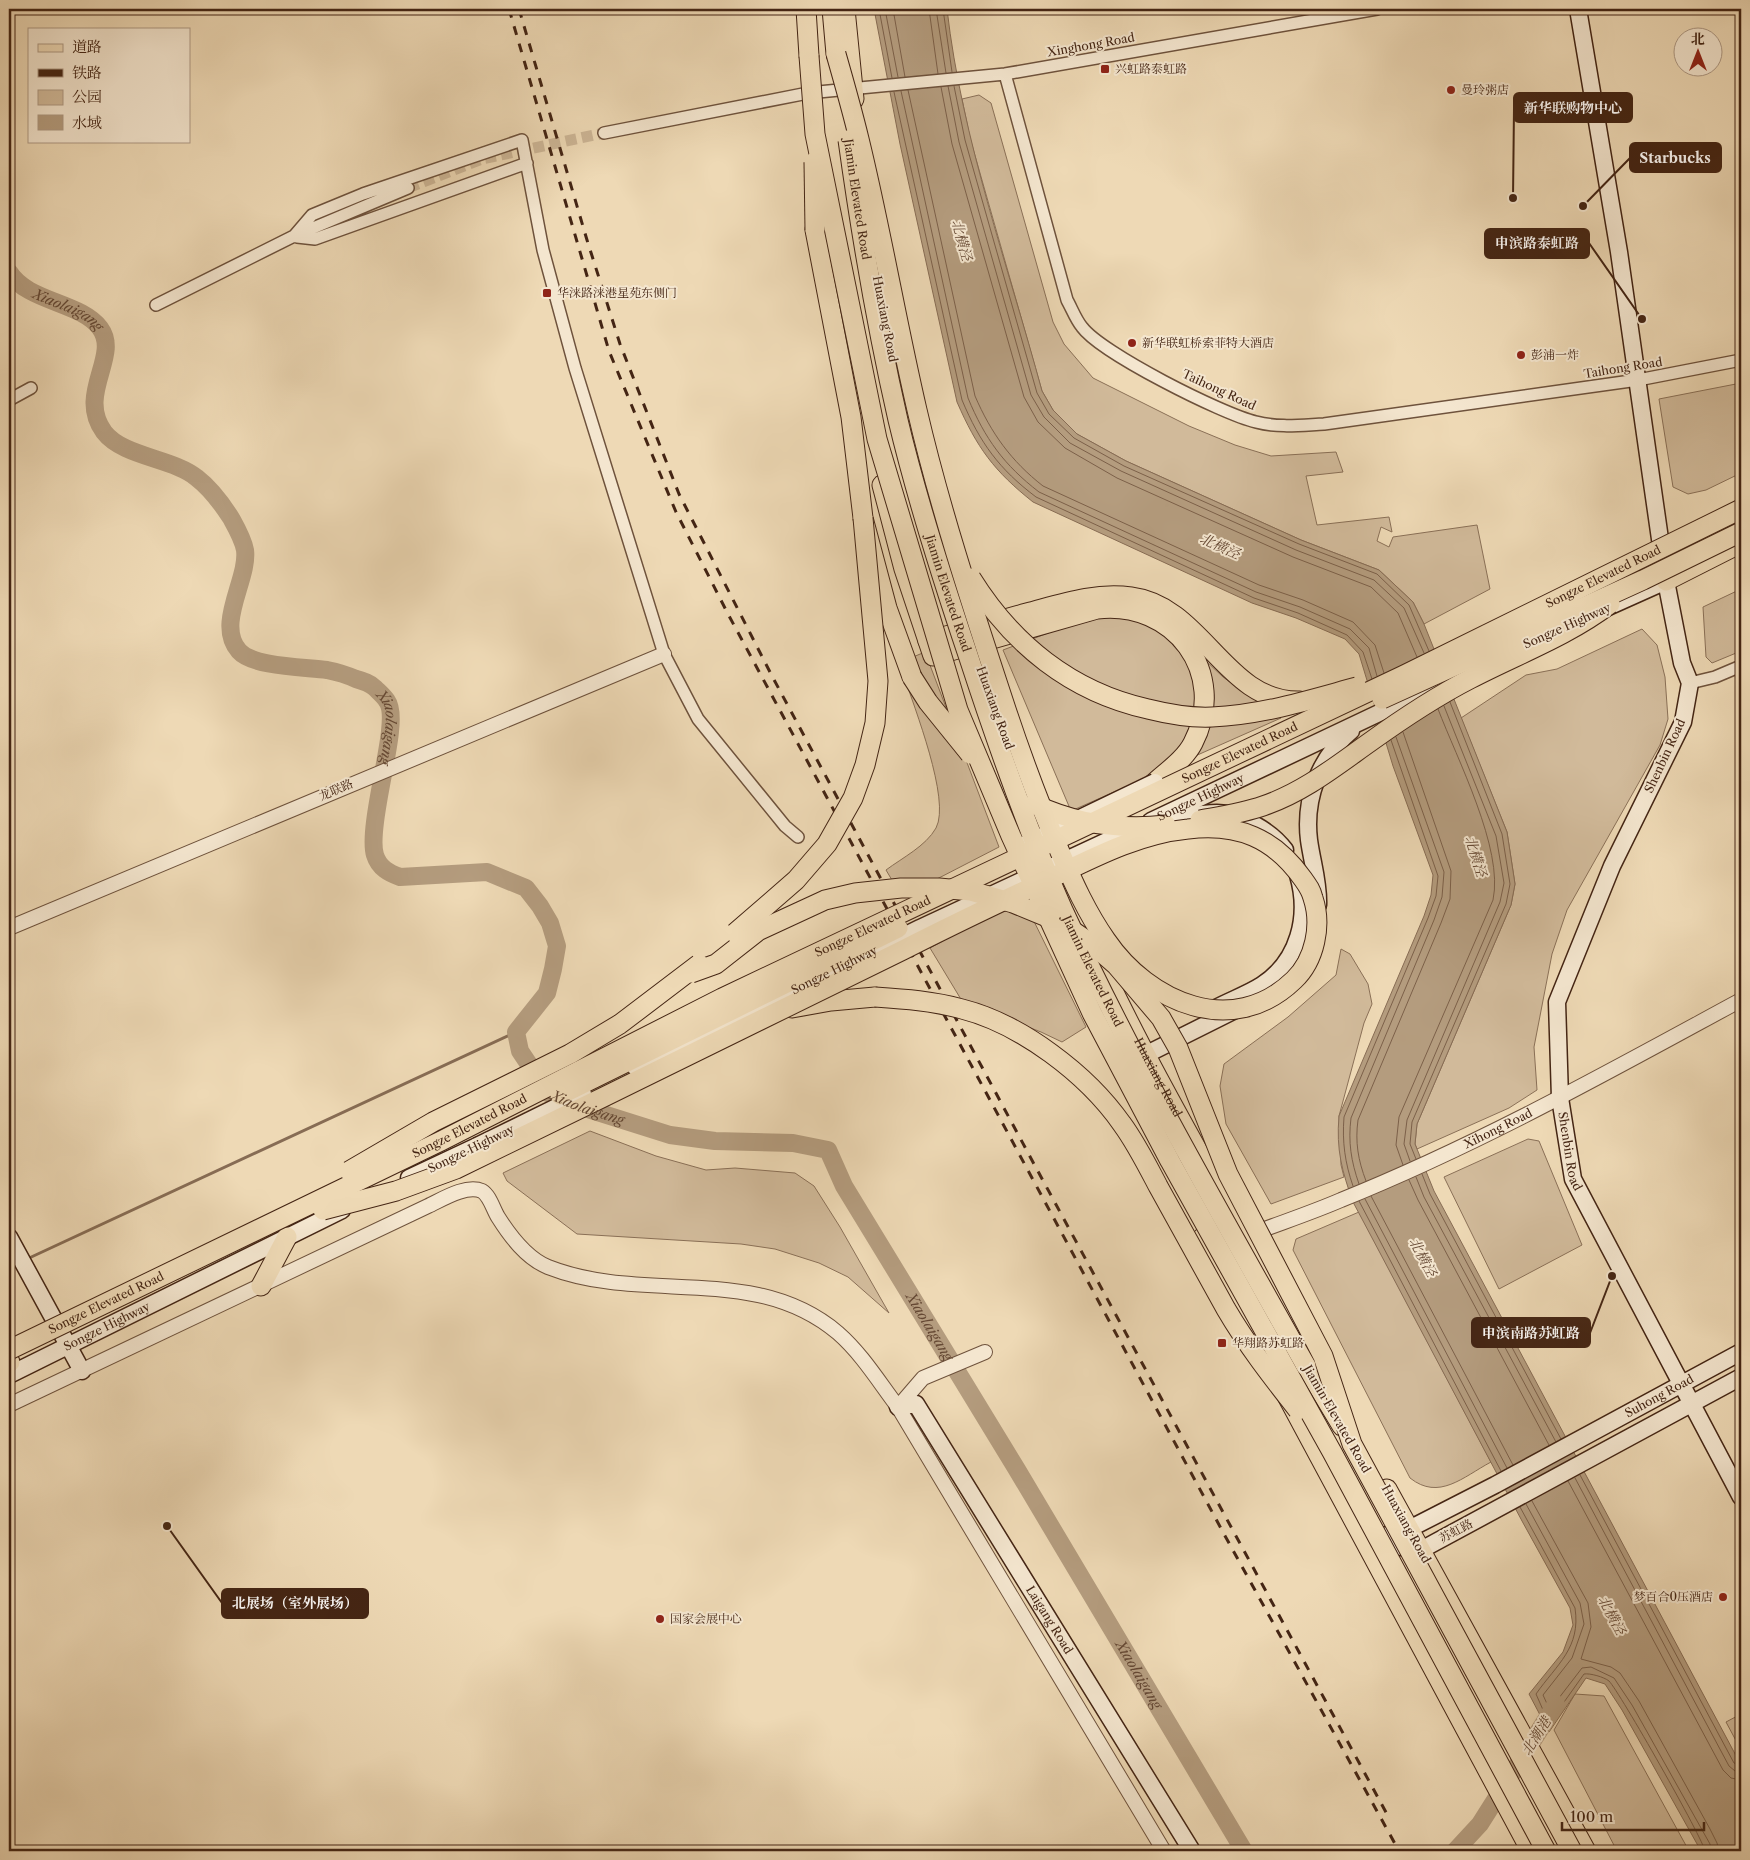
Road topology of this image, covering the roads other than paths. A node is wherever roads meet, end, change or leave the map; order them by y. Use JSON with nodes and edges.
{"nodes":[{"id":1,"x":801,"y":9,"type":"edge"},
{"id":2,"x":806,"y":9,"type":"edge"},
{"id":3,"x":832,"y":9,"type":"edge"},
{"id":4,"x":845,"y":9,"type":"edge"},
{"id":5,"x":1377,"y":9,"type":"edge"},
{"id":6,"x":1578,"y":9,"type":"edge"},
{"id":7,"x":836,"y":54,"type":"junction"},
{"id":8,"x":1005,"y":74,"type":"junction"},
{"id":9,"x":853,"y":90,"type":"junction"},
{"id":10,"x":808,"y":93,"type":"junction"},
{"id":11,"x":604,"y":134,"type":"tunnel mouth"},
{"id":12,"x":815,"y":134,"type":"junction"},
{"id":13,"x":527,"y":163,"type":"junction"},
{"id":14,"x":408,"y":188,"type":"tunnel mouth"},
{"id":15,"x":294,"y":236,"type":"junction"},
{"id":16,"x":156,"y":305,"type":"dead end"},
{"id":17,"x":1741,"y":360,"type":"edge"},
{"id":18,"x":1638,"y":380,"type":"junction"},
{"id":19,"x":31,"y":388,"type":"dead end"},
{"id":20,"x":9,"y":400,"type":"edge"},
{"id":21,"x":1741,"y":508,"type":"edge"},
{"id":22,"x":863,"y":518,"type":"junction"},
{"id":23,"x":1741,"y":532,"type":"edge"},
{"id":24,"x":1661,"y":542,"type":"junction"},
{"id":25,"x":1741,"y":543,"type":"edge"},
{"id":26,"x":959,"y":559,"type":"junction"},
{"id":27,"x":1644,"y":580,"type":"junction"},
{"id":28,"x":1666,"y":581,"type":"junction"},
{"id":29,"x":969,"y":638,"type":"junction"},
{"id":30,"x":931,"y":649,"type":"junction"},
{"id":31,"x":664,"y":654,"type":"junction"},
{"id":32,"x":1741,"y":666,"type":"edge"},
{"id":33,"x":1404,"y":675,"type":"junction"},
{"id":34,"x":1690,"y":683,"type":"junction"},
{"id":35,"x":1329,"y":701,"type":"junction"},
{"id":36,"x":1368,"y":717,"type":"junction"},
{"id":37,"x":1153,"y":784,"type":"junction"},
{"id":38,"x":1151,"y":821,"type":"junction"},
{"id":39,"x":798,"y":837,"type":"dead end"},
{"id":40,"x":9,"y":928,"type":"edge"},
{"id":41,"x":1300,"y":951,"type":"junction"},
{"id":42,"x":691,"y":973,"type":"junction"},
{"id":43,"x":1741,"y":1000,"type":"edge"},
{"id":44,"x":784,"y":1010,"type":"junction"},
{"id":45,"x":1143,"y":1050,"type":"junction"},
{"id":46,"x":1114,"y":1064,"type":"junction"},
{"id":47,"x":1560,"y":1098,"type":"junction"},
{"id":48,"x":323,"y":1210,"type":"junction"},
{"id":49,"x":1246,"y":1236,"type":"junction"},
{"id":50,"x":9,"y":1237,"type":"edge"},
{"id":51,"x":286,"y":1237,"type":"junction"},
{"id":52,"x":183,"y":1266,"type":"junction"},
{"id":53,"x":261,"y":1286,"type":"junction"},
{"id":54,"x":55,"y":1319,"type":"junction"},
{"id":55,"x":9,"y":1341,"type":"edge"},
{"id":56,"x":68,"y":1345,"type":"junction"},
{"id":57,"x":985,"y":1352,"type":"dead end"},
{"id":58,"x":1741,"y":1352,"type":"edge"},
{"id":59,"x":9,"y":1363,"type":"edge"},
{"id":60,"x":82,"y":1371,"type":"junction"},
{"id":61,"x":1741,"y":1377,"type":"edge"},
{"id":62,"x":1681,"y":1384,"type":"junction"},
{"id":63,"x":1692,"y":1404,"type":"junction"},
{"id":64,"x":9,"y":1406,"type":"edge"},
{"id":65,"x":898,"y":1407,"type":"junction"},
{"id":66,"x":1577,"y":1440,"type":"joint"},
{"id":67,"x":1352,"y":1444,"type":"junction"},
{"id":68,"x":1332,"y":1452,"type":"junction"},
{"id":69,"x":1590,"y":1460,"type":"joint"},
{"id":70,"x":1741,"y":1497,"type":"edge"},
{"id":71,"x":1409,"y":1529,"type":"junction"},
{"id":72,"x":1366,"y":1541,"type":"junction"},
{"id":73,"x":1421,"y":1550,"type":"junction"},
{"id":74,"x":1164,"y":1851,"type":"edge"},
{"id":75,"x":1192,"y":1851,"type":"edge"},
{"id":76,"x":1531,"y":1851,"type":"edge"},
{"id":77,"x":1546,"y":1851,"type":"edge"},
{"id":78,"x":1572,"y":1851,"type":"edge"},
{"id":79,"x":1586,"y":1851,"type":"edge"}],
"edges":[{"from":1,"to":10,"type":"main road"},
{"from":2,"to":12,"type":"main road","name":"Jiamin Elevated Road","bridge":true},
{"from":3,"to":7,"type":"main road","name":"Jiamin Elevated Road"},
{"from":4,"to":9,"type":"main road","name":"Huaxiang Road"},
{"from":5,"to":8,"type":"street","name":"Xinghong Road"},
{"from":6,"to":18,"type":"main road"},
{"from":7,"to":26,"type":"main road","bridge":true},
{"from":7,"to":67,"type":"main road","name":"Jiamin Elevated Road","bridge":true},
{"from":8,"to":9,"type":"street","name":"Xinghong Road"},
{"from":8,"to":18,"type":"street","name":"Taihong Road"},
{"from":9,"to":10,"type":"street","name":"Xinghong Road"},
{"from":9,"to":29,"type":"main road","name":"Huaxiang Road"},
{"from":10,"to":11,"type":"street","name":"Xinghong Road"},
{"from":10,"to":30,"type":"main road"},
{"from":12,"to":22,"type":"main road","bridge":true},
{"from":12,"to":68,"type":"main road","name":"Jiamin Elevated Road","bridge":true},
{"from":13,"to":15,"type":"street"},
{"from":13,"to":15,"type":"street"},
{"from":13,"to":31,"type":"street"},
{"from":14,"to":15,"type":"street"},
{"from":15,"to":16,"type":"street"},
{"from":17,"to":18,"type":"street","name":"Taihong Road"},
{"from":18,"to":24,"type":"main road"},
{"from":19,"to":20,"type":"street"},
{"from":21,"to":24,"type":"main road"},
{"from":21,"to":33,"type":"main road","name":"Songze Elevated Road","bridge":true},
{"from":22,"to":27,"type":"main road","bridge":true},
{"from":22,"to":42,"type":"main road","bridge":true},
{"from":23,"to":27,"type":"main road","name":"Songze Elevated Road","bridge":true},
{"from":24,"to":28,"type":"main road"},
{"from":24,"to":35,"type":"main road","bridge":true},
{"from":25,"to":28,"type":"main road"},
{"from":26,"to":33,"type":"main road","bridge":true},
{"from":26,"to":44,"type":"main road","bridge":true},
{"from":27,"to":48,"type":"main road","name":"Songze Elevated Road","bridge":true},
{"from":28,"to":34,"type":"main road"},
{"from":28,"to":36,"type":"main road","name":"Songze Highway"},
{"from":29,"to":30,"type":"main road"},
{"from":29,"to":35,"type":"main road","bridge":true},
{"from":29,"to":37,"type":"main road","bridge":true},
{"from":29,"to":45,"type":"main road","name":"Huaxiang Road"},
{"from":30,"to":46,"type":"main road"},
{"from":31,"to":39,"type":"street"},
{"from":31,"to":40,"type":"street","name":"龙联路"},
{"from":32,"to":34,"type":"street"},
{"from":33,"to":52,"type":"main road","name":"Songze Elevated Road","bridge":true},
{"from":34,"to":47,"type":"main road","name":"Shenbin Road"},
{"from":35,"to":37,"type":"main road"},
{"from":36,"to":38,"type":"main road","name":"Songze Highway"},
{"from":36,"to":41,"type":"main road","bridge":true},
{"from":37,"to":54,"type":"main road","bridge":true},
{"from":38,"to":41,"type":"main road","bridge":true},
{"from":38,"to":51,"type":"main road","name":"Songze Highway","bridge":true},
{"from":41,"to":45,"type":"main road"},
{"from":42,"to":52,"type":"main road","bridge":true},
{"from":42,"to":67,"type":"main road","bridge":true},
{"from":43,"to":47,"type":"street","name":"Xihong Road"},
{"from":44,"to":48,"type":"main road","bridge":true},
{"from":44,"to":68,"type":"main road","bridge":true},
{"from":45,"to":46,"type":"main road"},
{"from":45,"to":49,"type":"main road","name":"Huaxiang Road"},
{"from":46,"to":72,"type":"main road"},
{"from":47,"to":49,"type":"street","name":"Xihong Road"},
{"from":47,"to":62,"type":"main road","name":"Shenbin Road"},
{"from":48,"to":59,"type":"main road","name":"Songze Elevated Road"},
{"from":49,"to":71,"type":"main road","name":"Huaxiang Road"},
{"from":50,"to":54,"type":"main road"},
{"from":51,"to":53,"type":"main road"},
{"from":51,"to":56,"type":"main road","name":"Songze Highway"},
{"from":52,"to":59,"type":"main road","name":"Songze Elevated Road","bridge":true},
{"from":53,"to":60,"type":"street"},
{"from":53,"to":65,"type":"street"},
{"from":54,"to":55,"type":"main road"},
{"from":54,"to":56,"type":"main road"},
{"from":56,"to":59,"type":"main road","name":"Songze Highway"},
{"from":56,"to":60,"type":"main road"},
{"from":57,"to":65,"type":"street"},
{"from":58,"to":62,"type":"main road","name":"Suhong Road"},
{"from":60,"to":64,"type":"street"},
{"from":61,"to":63,"type":"main road","name":"Suhong Road"},
{"from":62,"to":63,"type":"main road","name":"Shenbin Road"},
{"from":62,"to":66,"type":"main road","name":"Suhong Road"},
{"from":63,"to":69,"type":"main road","name":"Suhong Road"},
{"from":63,"to":70,"type":"main road","name":"Shenbin Road"},
{"from":65,"to":74,"type":"street"},
{"from":65,"to":75,"type":"main road","name":"Laigang Road"},
{"from":66,"to":71,"type":"main road","name":"苏虹路"},
{"from":67,"to":78,"type":"main road","name":"Jiamin Elevated Road","bridge":true},
{"from":68,"to":77,"type":"main road","name":"Jiamin Elevated Road","bridge":true},
{"from":69,"to":73,"type":"main road","name":"苏虹路"},
{"from":71,"to":72,"type":"main road","name":"苏虹路"},
{"from":71,"to":73,"type":"main road","name":"Huaxiang Road"},
{"from":72,"to":73,"type":"main road"},
{"from":72,"to":76,"type":"main road"},
{"from":73,"to":79,"type":"main road","name":"Huaxiang Road"}]}
